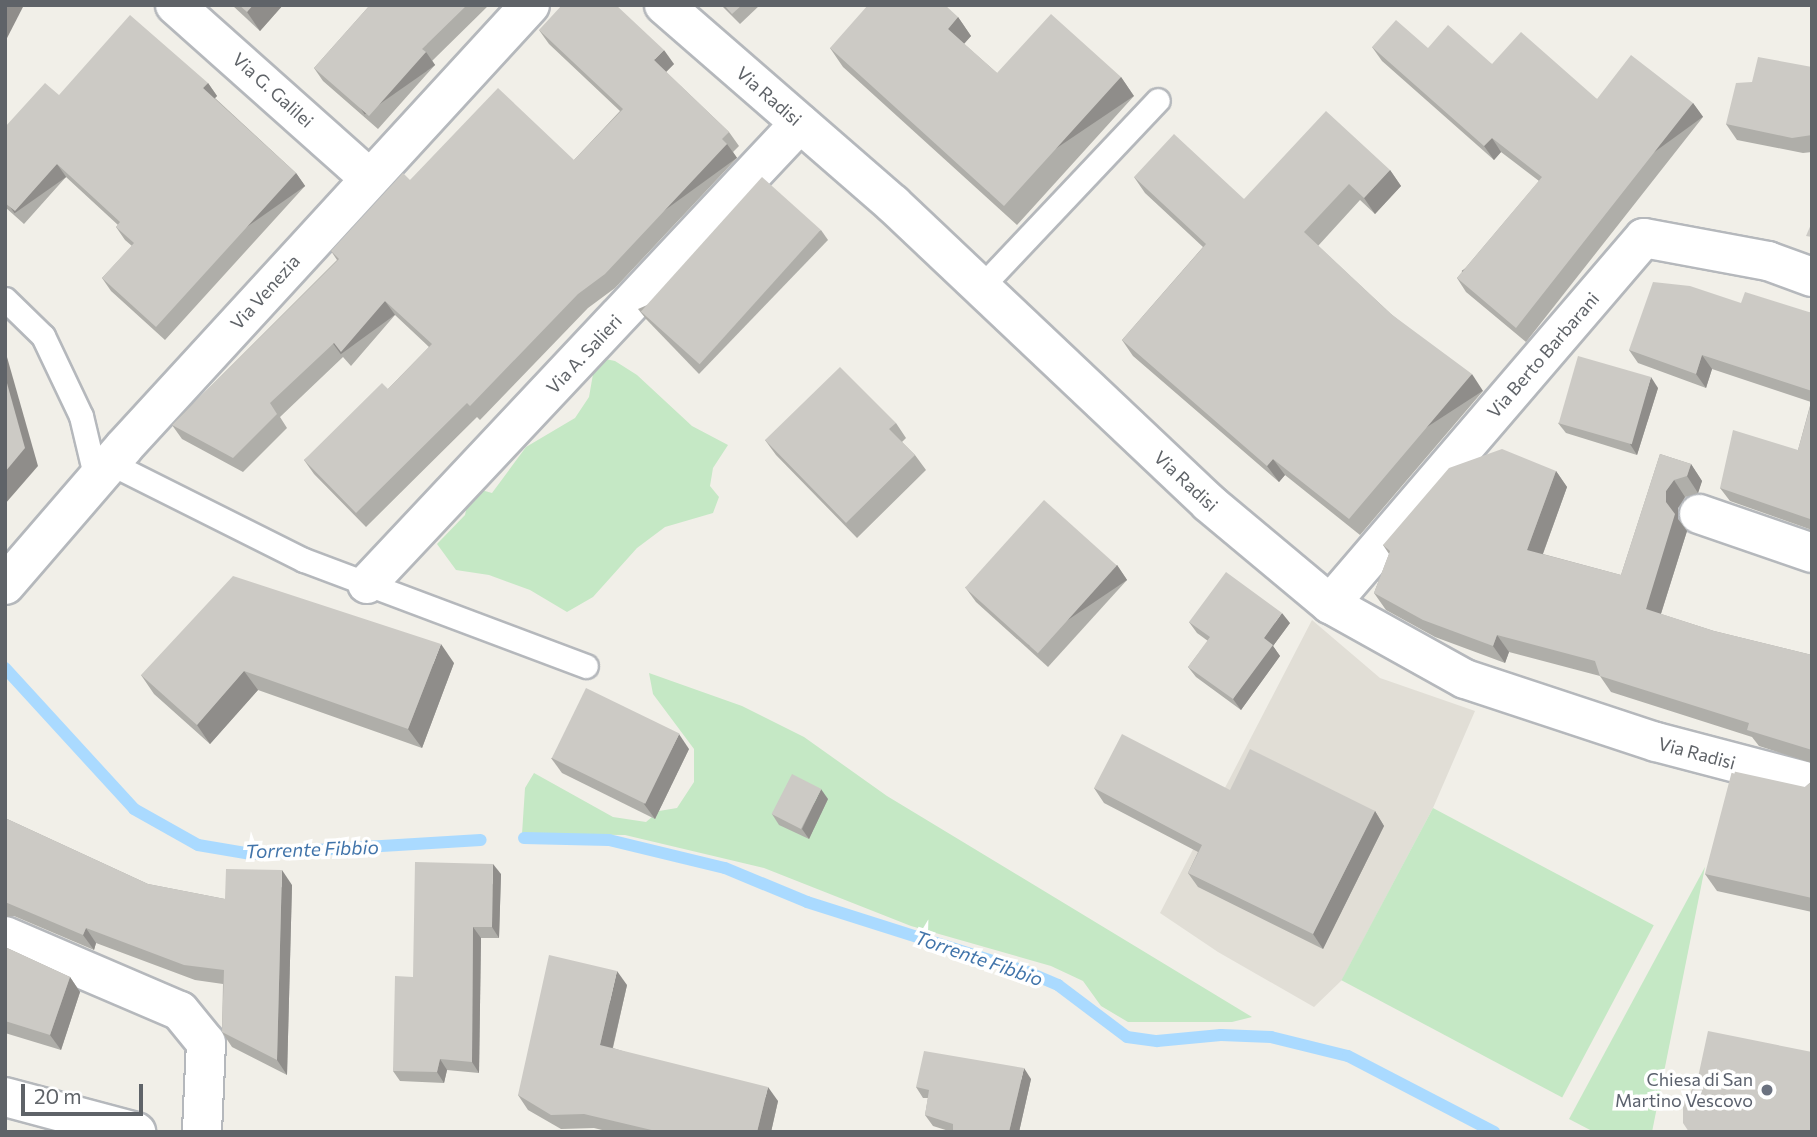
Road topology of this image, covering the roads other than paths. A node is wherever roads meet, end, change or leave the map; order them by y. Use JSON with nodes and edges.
{"nodes":[{"id":1,"x":176,"y":5,"type":"edge"},
{"id":2,"x":530,"y":5,"type":"edge"},
{"id":3,"x":664,"y":5,"type":"edge"},
{"id":4,"x":1158,"y":100,"type":"dead end"},
{"id":5,"x":800,"y":123,"type":"junction"},
{"id":6,"x":369,"y":178,"type":"junction"},
{"id":7,"x":1812,"y":277,"type":"edge"},
{"id":8,"x":981,"y":287,"type":"junction"},
{"id":9,"x":5,"y":299,"type":"edge"},
{"id":10,"x":103,"y":471,"type":"junction"},
{"id":11,"x":1699,"y":514,"type":"dead end"},
{"id":12,"x":1812,"y":553,"type":"edge"},
{"id":13,"x":367,"y":584,"type":"junction"},
{"id":14,"x":5,"y":585,"type":"edge"},
{"id":15,"x":1330,"y":604,"type":"junction"},
{"id":16,"x":586,"y":666,"type":"dead end"},
{"id":17,"x":1812,"y":783,"type":"edge"},
{"id":18,"x":5,"y":936,"type":"edge"},
{"id":19,"x":5,"y":1097,"type":"edge"},
{"id":20,"x":136,"y":1132,"type":"edge"},
{"id":21,"x":202,"y":1132,"type":"edge"}],
"edges":[{"from":1,"to":6,"type":"street","name":"Via G. Galilei"},
{"from":2,"to":6,"type":"street","name":"Via Venezia"},
{"from":3,"to":5,"type":"street","name":"Via Radisi"},
{"from":4,"to":8,"type":"lane"},
{"from":5,"to":8,"type":"street","name":"Via Radisi"},
{"from":5,"to":13,"type":"street","name":"Via A. Salieri"},
{"from":6,"to":10,"type":"street","name":"Via Venezia"},
{"from":7,"to":15,"type":"street","name":"Via Berto Barbarani"},
{"from":8,"to":15,"type":"street","name":"Via Radisi"},
{"from":9,"to":10,"type":"lane"},
{"from":10,"to":13,"type":"lane"},
{"from":10,"to":14,"type":"street","name":"Via Venezia"},
{"from":11,"to":12,"type":"street"},
{"from":13,"to":16,"type":"lane"},
{"from":15,"to":17,"type":"street","name":"Via Radisi"},
{"from":18,"to":21,"type":"street"},
{"from":19,"to":20,"type":"street"}]}
